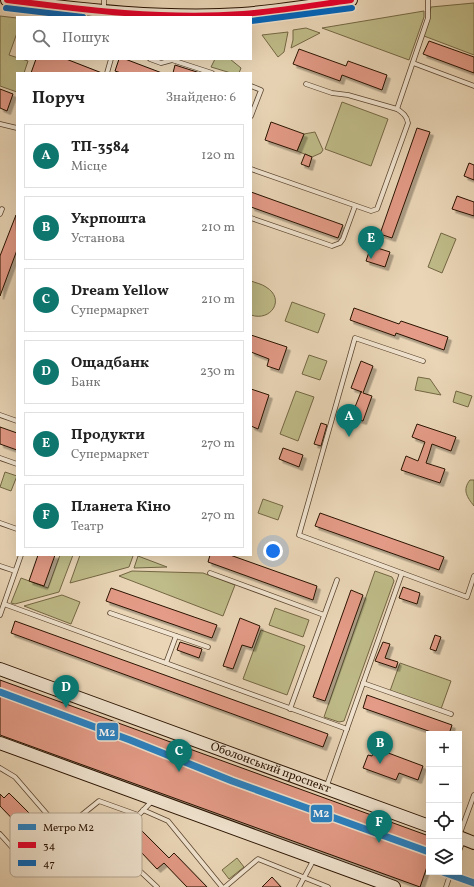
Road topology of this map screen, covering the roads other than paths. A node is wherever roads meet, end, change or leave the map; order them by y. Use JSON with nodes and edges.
{"nodes":[{"id":1,"x":6,"y":0,"type":"edge"},
{"id":2,"x":350,"y":0,"type":"edge"},
{"id":3,"x":428,"y":0,"type":"edge"},
{"id":4,"x":104,"y":6,"type":"edge"},
{"id":5,"x":43,"y":11,"type":"edge"},
{"id":6,"x":124,"y":15,"type":"edge"},
{"id":7,"x":111,"y":60,"type":"edge"},
{"id":8,"x":154,"y":60,"type":"edge"},
{"id":9,"x":172,"y":60,"type":"edge"},
{"id":10,"x":172,"y":60,"type":"edge"},
{"id":11,"x":413,"y":63,"type":"junction"},
{"id":12,"x":106,"y":72,"type":"edge"},
{"id":13,"x":209,"y":72,"type":"edge"},
{"id":14,"x":306,"y":84,"type":"dead end"},
{"id":15,"x":252,"y":86,"type":"edge"},
{"id":16,"x":474,"y":86,"type":"edge"},
{"id":17,"x":397,"y":109,"type":"junction"},
{"id":18,"x":252,"y":113,"type":"edge"},
{"id":19,"x":0,"y":124,"type":"edge"},
{"id":20,"x":16,"y":128,"type":"edge"},
{"id":21,"x":252,"y":169,"type":"edge"},
{"id":22,"x":355,"y":206,"type":"junction"},
{"id":23,"x":2,"y":209,"type":"dead end"},
{"id":24,"x":0,"y":214,"type":"edge"},
{"id":25,"x":252,"y":218,"type":"edge"},
{"id":26,"x":423,"y":361,"type":"dead end"},
{"id":27,"x":0,"y":415,"type":"edge"},
{"id":28,"x":16,"y":421,"type":"edge"},
{"id":29,"x":0,"y":458,"type":"edge"},
{"id":30,"x":16,"y":464,"type":"edge"},
{"id":31,"x":0,"y":523,"type":"edge"},
{"id":32,"x":16,"y":529,"type":"edge"},
{"id":33,"x":21,"y":556,"type":"edge"},
{"id":34,"x":0,"y":566,"type":"edge"},
{"id":35,"x":15,"y":571,"type":"junction"},
{"id":36,"x":210,"y":573,"type":"dead end"},
{"id":37,"x":402,"y":573,"type":"junction"},
{"id":38,"x":474,"y":576,"type":"edge"},
{"id":39,"x":337,"y":580,"type":"dead end"},
{"id":40,"x":4,"y":604,"type":"junction"},
{"id":41,"x":110,"y":612,"type":"dead end"},
{"id":42,"x":0,"y":615,"type":"edge"},
{"id":43,"x":324,"y":615,"type":"junction"},
{"id":44,"x":176,"y":636,"type":"junction"},
{"id":45,"x":208,"y":647,"type":"dead end"},
{"id":46,"x":166,"y":663,"type":"junction"},
{"id":47,"x":0,"y":669,"type":"edge"},
{"id":48,"x":363,"y":683,"type":"junction"},
{"id":49,"x":290,"y":708,"type":"junction"},
{"id":50,"x":451,"y":714,"type":"dead end"},
{"id":51,"x":347,"y":729,"type":"junction"},
{"id":52,"x":0,"y":744,"type":"edge"},
{"id":53,"x":0,"y":768,"type":"edge"},
{"id":54,"x":326,"y":788,"type":"junction"},
{"id":55,"x":474,"y":795,"type":"edge"},
{"id":56,"x":153,"y":799,"type":"junction"},
{"id":57,"x":143,"y":810,"type":"junction"},
{"id":58,"x":46,"y":813,"type":"edge"},
{"id":59,"x":84,"y":813,"type":"edge"},
{"id":60,"x":132,"y":813,"type":"edge"},
{"id":61,"x":140,"y":813,"type":"edge"},
{"id":62,"x":426,"y":825,"type":"edge"},
{"id":63,"x":0,"y":834,"type":"edge"},
{"id":64,"x":464,"y":839,"type":"edge"},
{"id":65,"x":10,"y":845,"type":"edge"},
{"id":66,"x":314,"y":858,"type":"junction"},
{"id":67,"x":142,"y":873,"type":"edge"},
{"id":68,"x":450,"y":875,"type":"edge"},
{"id":69,"x":305,"y":877,"type":"junction"},
{"id":70,"x":157,"y":887,"type":"edge"},
{"id":71,"x":223,"y":887,"type":"edge"},
{"id":72,"x":300,"y":887,"type":"edge"},
{"id":73,"x":328,"y":887,"type":"edge"},
{"id":74,"x":394,"y":887,"type":"edge"},
{"id":75,"x":446,"y":887,"type":"edge"}],
"edges":[{"from":1,"to":5,"type":"main road"},
{"from":2,"to":6,"type":"main road"},
{"from":3,"to":11,"type":"lane"},
{"from":4,"to":5,"type":"main road"},
{"from":4,"to":6,"type":"main road"},
{"from":7,"to":12,"type":"lane"},
{"from":8,"to":9,"type":"lane"},
{"from":10,"to":13,"type":"lane"},
{"from":11,"to":16,"type":"lane"},
{"from":11,"to":17,"type":"lane"},
{"from":14,"to":17,"type":"lane"},
{"from":15,"to":18,"type":"lane"},
{"from":17,"to":22,"type":"lane"},
{"from":19,"to":20,"type":"lane"},
{"from":21,"to":22,"type":"lane"},
{"from":22,"to":25,"type":"lane"},
{"from":23,"to":24,"type":"lane"},
{"from":26,"to":37,"type":"lane"},
{"from":27,"to":28,"type":"lane"},
{"from":29,"to":30,"type":"lane"},
{"from":31,"to":32,"type":"lane"},
{"from":33,"to":35,"type":"lane"},
{"from":34,"to":35,"type":"lane"},
{"from":35,"to":40,"type":"lane"},
{"from":36,"to":43,"type":"lane"},
{"from":37,"to":38,"type":"lane"},
{"from":37,"to":48,"type":"lane"},
{"from":39,"to":43,"type":"lane"},
{"from":40,"to":42,"type":"lane"},
{"from":40,"to":46,"type":"lane"},
{"from":41,"to":44,"type":"lane"},
{"from":43,"to":49,"type":"lane"},
{"from":44,"to":45,"type":"lane"},
{"from":44,"to":46,"type":"lane"},
{"from":46,"to":49,"type":"lane"},
{"from":47,"to":54,"type":"main road","name":"Оболонський проспект"},
{"from":48,"to":50,"type":"lane"},
{"from":48,"to":51,"type":"lane"},
{"from":49,"to":51,"type":"lane"},
{"from":51,"to":54,"type":"lane"},
{"from":52,"to":56,"type":"main road"},
{"from":53,"to":58,"type":"lane"},
{"from":54,"to":62,"type":"main road","name":"Оболонський проспект"},
{"from":55,"to":64,"type":"lane"},
{"from":56,"to":57,"type":"lane"},
{"from":56,"to":66,"type":"main road"},
{"from":57,"to":61,"type":"lane"},
{"from":57,"to":71,"type":"lane"},
{"from":59,"to":60,"type":"lane"},
{"from":63,"to":65,"type":"lane"},
{"from":66,"to":69,"type":"lane"},
{"from":66,"to":74,"type":"main road"},
{"from":67,"to":70,"type":"lane"},
{"from":68,"to":75,"type":"lane"},
{"from":69,"to":71,"type":"lane"},
{"from":69,"to":72,"type":"lane"},
{"from":69,"to":73,"type":"lane"}]}
